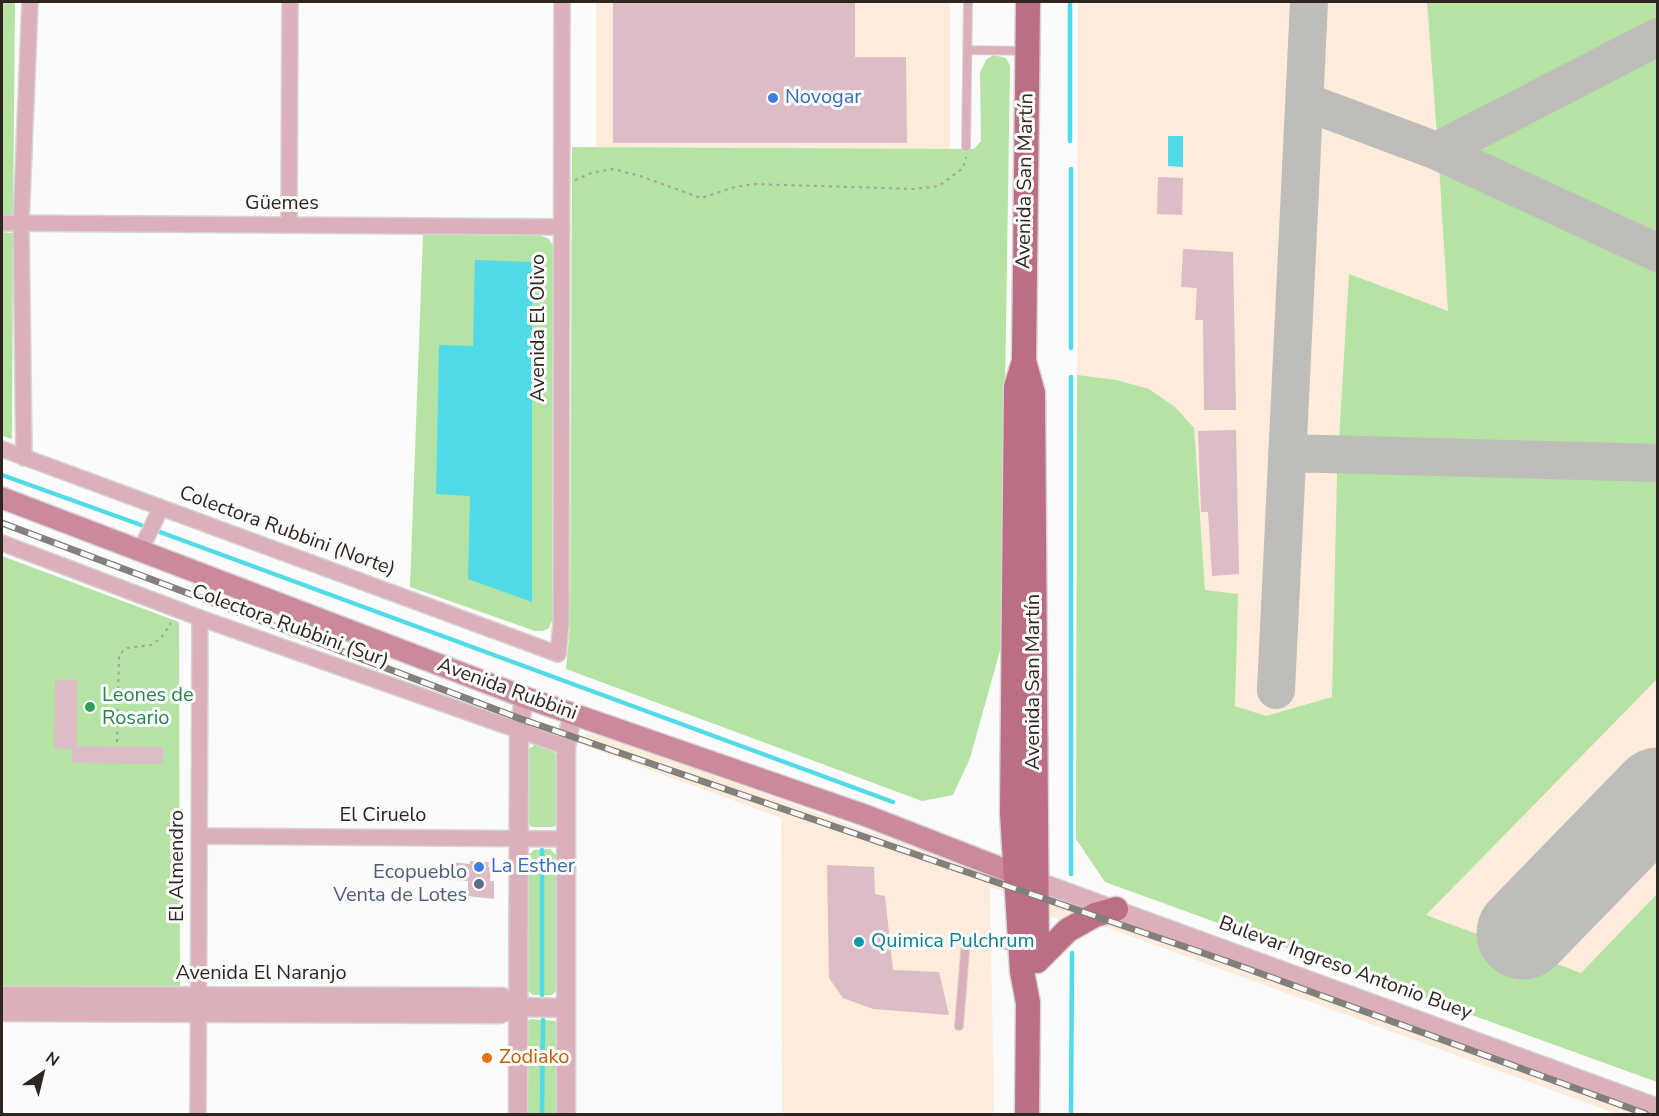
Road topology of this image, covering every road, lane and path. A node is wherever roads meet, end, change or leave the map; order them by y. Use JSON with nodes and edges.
{"nodes":[{"id":1,"x":30,"y":2,"type":"edge"},
{"id":2,"x":290,"y":2,"type":"edge"},
{"id":3,"x":562,"y":2,"type":"edge"},
{"id":4,"x":968,"y":2,"type":"edge"},
{"id":5,"x":1028,"y":2,"type":"edge"},
{"id":6,"x":967,"y":50,"type":"junction"},
{"id":7,"x":1027,"y":51,"type":"junction"},
{"id":8,"x":966,"y":147,"type":"joint"},
{"id":9,"x":562,"y":186,"type":"junction"},
{"id":10,"x":2,"y":223,"type":"edge"},
{"id":11,"x":21,"y":224,"type":"junction"},
{"id":12,"x":289,"y":225,"type":"junction"},
{"id":13,"x":562,"y":227,"type":"junction"},
{"id":14,"x":2,"y":449,"type":"edge"},
{"id":15,"x":24,"y":458,"type":"junction"},
{"id":16,"x":2,"y":498,"type":"edge"},
{"id":17,"x":161,"y":508,"type":"junction"},
{"id":18,"x":2,"y":543,"type":"edge"},
{"id":19,"x":140,"y":551,"type":"junction"},
{"id":20,"x":177,"y":609,"type":"junction"},
{"id":21,"x":200,"y":618,"type":"junction"},
{"id":22,"x":558,"y":654,"type":"joint"},
{"id":23,"x":524,"y":697,"type":"junction"},
{"id":24,"x":572,"y":714,"type":"junction"},
{"id":25,"x":519,"y":731,"type":"junction"},
{"id":26,"x":117,"y":742,"type":"dead end"},
{"id":27,"x":566,"y":747,"type":"junction"},
{"id":28,"x":200,"y":836,"type":"junction"},
{"id":29,"x":518,"y":838,"type":"junction"},
{"id":30,"x":566,"y":839,"type":"junction"},
{"id":31,"x":1026,"y":877,"type":"junction"},
{"id":32,"x":1116,"y":909,"type":"junction"},
{"id":33,"x":1029,"y":955,"type":"junction"},
{"id":34,"x":2,"y":996,"type":"edge"},
{"id":35,"x":199,"y":1005,"type":"junction"},
{"id":36,"x":518,"y":1007,"type":"junction"},
{"id":37,"x":566,"y":1008,"type":"junction"},
{"id":38,"x":2,"y":1012,"type":"edge"},
{"id":39,"x":959,"y":1026,"type":"dead end"},
{"id":40,"x":1658,"y":1108,"type":"edge"},
{"id":41,"x":198,"y":1114,"type":"edge"},
{"id":42,"x":518,"y":1114,"type":"edge"},
{"id":43,"x":566,"y":1114,"type":"edge"},
{"id":44,"x":1027,"y":1114,"type":"edge"}],
"edges":[{"from":1,"to":11,"type":"street"},
{"from":2,"to":12,"type":"street"},
{"from":3,"to":9,"type":"street","name":"Avenida El Olivo"},
{"from":4,"to":6,"type":"lane"},
{"from":5,"to":7,"type":"main road","name":"Avenida San Martín"},
{"from":6,"to":7,"type":"lane"},
{"from":6,"to":8,"type":"lane"},
{"from":7,"to":31,"type":"main road","name":"Avenida San Martín"},
{"from":8,"to":9,"type":"path"},
{"from":9,"to":13,"type":"street","name":"Avenida El Olivo"},
{"from":10,"to":11,"type":"street","name":"Güemes"},
{"from":11,"to":12,"type":"street","name":"Güemes"},
{"from":11,"to":15,"type":"street"},
{"from":12,"to":13,"type":"street","name":"Güemes"},
{"from":13,"to":22,"type":"street","name":"Avenida El Olivo"},
{"from":14,"to":15,"type":"street","name":"Colectora Rubbini (Norte)"},
{"from":15,"to":17,"type":"street","name":"Colectora Rubbini (Norte)"},
{"from":16,"to":19,"type":"main road","name":"Avenida Rubbini"},
{"from":17,"to":19,"type":"street"},
{"from":17,"to":22,"type":"street","name":"Colectora Rubbini (Norte)"},
{"from":18,"to":20,"type":"street","name":"Colectora Rubbini (Sur)"},
{"from":19,"to":23,"type":"main road","name":"Avenida Rubbini"},
{"from":20,"to":21,"type":"street","name":"Colectora Rubbini (Sur)"},
{"from":20,"to":26,"type":"path"},
{"from":21,"to":25,"type":"street","name":"Colectora Rubbini (Sur)"},
{"from":21,"to":28,"type":"street","name":"El Almendro"},
{"from":23,"to":24,"type":"main road","name":"Avenida Rubbini"},
{"from":23,"to":25,"type":"street"},
{"from":24,"to":27,"type":"street"},
{"from":24,"to":31,"type":"main road","name":"Avenida Rubbini"},
{"from":25,"to":27,"type":"street","name":"Colectora Rubbini (Sur)"},
{"from":25,"to":29,"type":"street"},
{"from":27,"to":30,"type":"street"},
{"from":28,"to":29,"type":"street","name":"El Ciruelo"},
{"from":28,"to":35,"type":"street","name":"El Almendro"},
{"from":29,"to":30,"type":"street","name":"El Ciruelo"},
{"from":29,"to":36,"type":"street"},
{"from":30,"to":37,"type":"street"},
{"from":31,"to":32,"type":"street","name":"Bulevar Ingreso Antonio Buey"},
{"from":31,"to":33,"type":"main road","name":"Avenida San Martín"},
{"from":32,"to":33,"type":"main road"},
{"from":32,"to":40,"type":"street","name":"Bulevar Ingreso Antonio Buey"},
{"from":33,"to":39,"type":"lane"},
{"from":33,"to":44,"type":"main road","name":"Avenida San Martín"},
{"from":34,"to":35,"type":"street","name":"Avenida El Naranjo"},
{"from":35,"to":36,"type":"street","name":"Avenida El Naranjo"},
{"from":35,"to":38,"type":"street","name":"Avenida El Naranjo"},
{"from":35,"to":41,"type":"street","name":"El Almendro"},
{"from":36,"to":37,"type":"street","name":"Avenida El Naranjo"},
{"from":36,"to":42,"type":"street"},
{"from":37,"to":43,"type":"street"}]}
